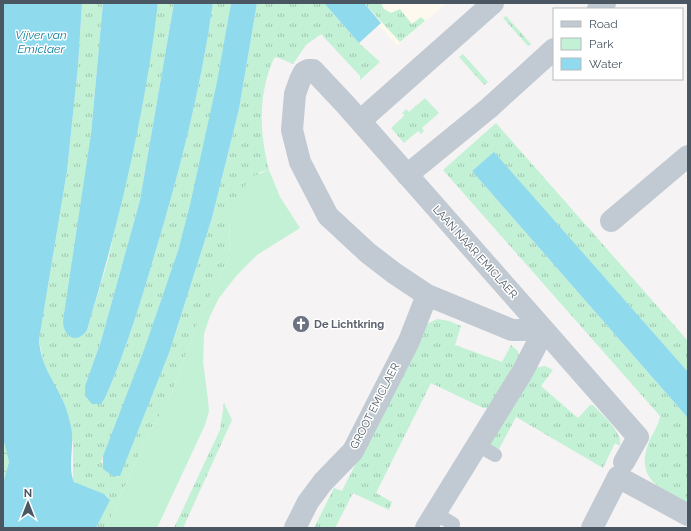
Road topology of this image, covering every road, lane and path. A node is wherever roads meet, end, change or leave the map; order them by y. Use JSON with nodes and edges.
{"nodes":[{"id":1,"x":493,"y":3,"type":"edge"},
{"id":2,"x":553,"y":50,"type":"edge"},
{"id":3,"x":360,"y":121,"type":"junction"},
{"id":4,"x":688,"y":156,"type":"edge"},
{"id":5,"x":407,"y":175,"type":"junction"},
{"id":6,"x":611,"y":221,"type":"dead end"},
{"id":7,"x":428,"y":295,"type":"junction"},
{"id":8,"x":544,"y":330,"type":"junction"},
{"id":9,"x":621,"y":470,"type":"junction"},
{"id":10,"x":688,"y":515,"type":"edge"},
{"id":11,"x":431,"y":521,"type":"edge"},
{"id":12,"x":453,"y":524,"type":"dead end"},
{"id":13,"x":295,"y":528,"type":"edge"},
{"id":14,"x":592,"y":528,"type":"edge"}],
"edges":[{"from":1,"to":3,"type":"street"},
{"from":2,"to":5,"type":"street"},
{"from":3,"to":5,"type":"street","name":"LAAN NAAR EMICLAER"},
{"from":3,"to":7,"type":"street","name":"LAAN NAAR EMICLAER"},
{"from":4,"to":6,"type":"street"},
{"from":5,"to":8,"type":"street","name":"LAAN NAAR EMICLAER"},
{"from":7,"to":8,"type":"street","name":"LAAN NAAR EMICLAER"},
{"from":7,"to":13,"type":"street","name":"GROOT EMICLAER"},
{"from":8,"to":9,"type":"street","name":"LAAN NAAR EMICLAER"},
{"from":8,"to":11,"type":"street"},
{"from":9,"to":10,"type":"street"},
{"from":9,"to":14,"type":"street"},
{"from":11,"to":12,"type":"lane"}]}
